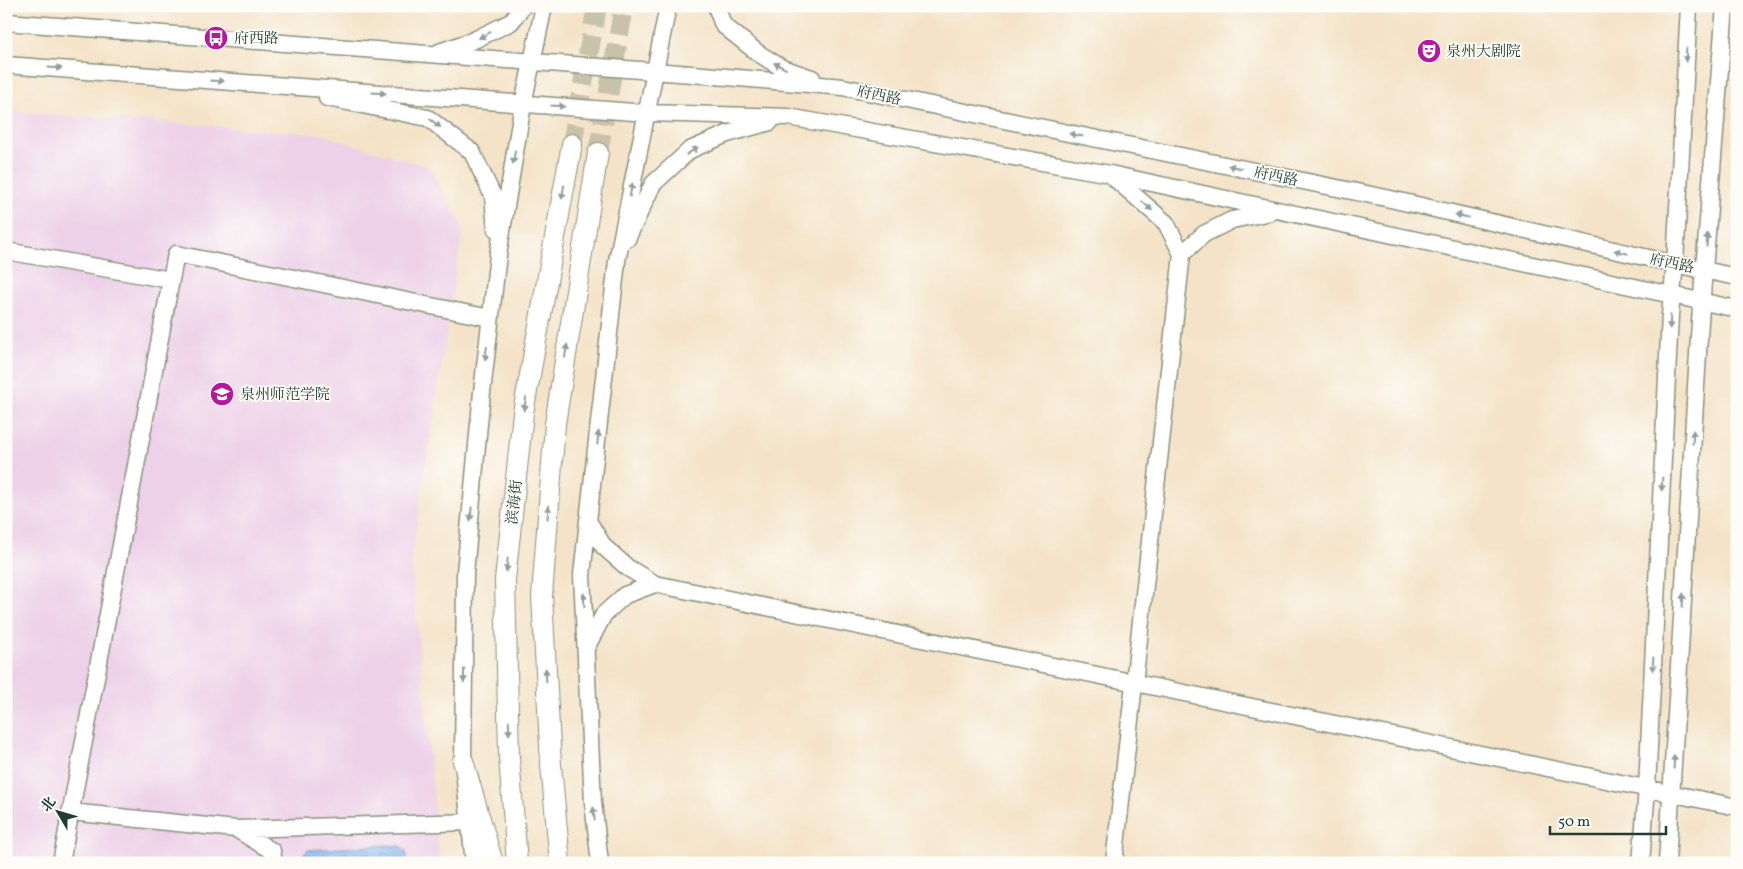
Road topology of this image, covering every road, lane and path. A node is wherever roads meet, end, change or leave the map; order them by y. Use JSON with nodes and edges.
{"nodes":[{"id":1,"x":523,"y":6,"type":"edge"},
{"id":2,"x":544,"y":6,"type":"edge"},
{"id":3,"x":668,"y":6,"type":"edge"},
{"id":4,"x":716,"y":6,"type":"edge"},
{"id":5,"x":1688,"y":6,"type":"edge"},
{"id":6,"x":1725,"y":6,"type":"edge"},
{"id":7,"x":6,"y":22,"type":"edge"},
{"id":8,"x":431,"y":54,"type":"junction"},
{"id":9,"x":533,"y":62,"type":"junction"},
{"id":10,"x":6,"y":65,"type":"edge"},
{"id":11,"x":655,"y":71,"type":"junction"},
{"id":12,"x":252,"y":83,"type":"junction"},
{"id":13,"x":843,"y":88,"type":"junction"},
{"id":14,"x":523,"y":104,"type":"junction"},
{"id":15,"x":647,"y":113,"type":"junction"},
{"id":16,"x":788,"y":117,"type":"junction"},
{"id":17,"x":572,"y":144,"type":"tunnel mouth"},
{"id":18,"x":598,"y":153,"type":"tunnel mouth"},
{"id":19,"x":1110,"y":174,"type":"junction"},
{"id":20,"x":1278,"y":210,"type":"junction"},
{"id":21,"x":6,"y":251,"type":"edge"},
{"id":22,"x":1182,"y":254,"type":"junction"},
{"id":23,"x":498,"y":255,"type":"junction"},
{"id":24,"x":617,"y":262,"type":"junction"},
{"id":25,"x":1675,"y":264,"type":"junction"},
{"id":26,"x":1705,"y":270,"type":"junction"},
{"id":27,"x":1737,"y":277,"type":"edge"},
{"id":28,"x":171,"y":280,"type":"junction"},
{"id":29,"x":1672,"y":296,"type":"junction"},
{"id":30,"x":1702,"y":302,"type":"junction"},
{"id":31,"x":1737,"y":309,"type":"edge"},
{"id":32,"x":490,"y":318,"type":"junction"},
{"id":33,"x":588,"y":521,"type":"junction"},
{"id":34,"x":655,"y":584,"type":"junction"},
{"id":35,"x":586,"y":648,"type":"junction"},
{"id":36,"x":1133,"y":682,"type":"junction"},
{"id":37,"x":462,"y":761,"type":"junction"},
{"id":38,"x":1647,"y":788,"type":"junction"},
{"id":39,"x":1672,"y":793,"type":"junction"},
{"id":40,"x":1737,"y":807,"type":"edge"},
{"id":41,"x":70,"y":812,"type":"junction"},
{"id":42,"x":470,"y":822,"type":"junction"},
{"id":43,"x":236,"y":829,"type":"junction"},
{"id":44,"x":61,"y":863,"type":"edge"},
{"id":45,"x":274,"y":863,"type":"edge"},
{"id":46,"x":474,"y":863,"type":"edge"},
{"id":47,"x":493,"y":863,"type":"edge"},
{"id":48,"x":517,"y":863,"type":"edge"},
{"id":49,"x":560,"y":863,"type":"edge"},
{"id":50,"x":600,"y":863,"type":"edge"},
{"id":51,"x":1114,"y":863,"type":"edge"},
{"id":52,"x":1641,"y":863,"type":"edge"},
{"id":53,"x":1667,"y":863,"type":"edge"}],
"edges":[{"from":1,"to":8,"type":"street","one_way":true},
{"from":2,"to":9,"type":"street"},
{"from":3,"to":11,"type":"street"},
{"from":13,"to":4,"type":"street","one_way":true},
{"from":5,"to":25,"type":"street","one_way":true},
{"from":26,"to":6,"type":"street","one_way":true},
{"from":7,"to":8,"type":"street","name":"府西路"},
{"from":8,"to":9,"type":"street","name":"府西路"},
{"from":9,"to":11,"type":"street","name":"府西路"},
{"from":9,"to":14,"type":"street"},
{"from":10,"to":12,"type":"street","one_way":true},
{"from":11,"to":13,"type":"street","name":"府西路"},
{"from":11,"to":15,"type":"street"},
{"from":12,"to":14,"type":"street","one_way":true},
{"from":12,"to":23,"type":"street","one_way":true},
{"from":25,"to":13,"type":"street","name":"府西路","one_way":true},
{"from":14,"to":15,"type":"street","one_way":true},
{"from":14,"to":23,"type":"street","one_way":true},
{"from":15,"to":16,"type":"street"},
{"from":24,"to":15,"type":"street","one_way":true},
{"from":16,"to":19,"type":"street"},
{"from":24,"to":16,"type":"street","one_way":true},
{"from":17,"to":48,"type":"main road","name":"滨海街","one_way":true},
{"from":49,"to":18,"type":"main road","one_way":true},
{"from":19,"to":20,"type":"street"},
{"from":19,"to":22,"type":"street","one_way":true},
{"from":20,"to":22,"type":"street"},
{"from":20,"to":29,"type":"street"},
{"from":21,"to":28,"type":"street"},
{"from":22,"to":36,"type":"street"},
{"from":23,"to":32,"type":"street"},
{"from":33,"to":24,"type":"street","one_way":true},
{"from":25,"to":26,"type":"street","name":"府西路"},
{"from":25,"to":29,"type":"street"},
{"from":26,"to":27,"type":"street","name":"府西路"},
{"from":26,"to":30,"type":"street"},
{"from":28,"to":32,"type":"street"},
{"from":28,"to":41,"type":"street"},
{"from":29,"to":30,"type":"street"},
{"from":29,"to":38,"type":"street","one_way":true},
{"from":30,"to":31,"type":"street"},
{"from":39,"to":30,"type":"street","one_way":true},
{"from":32,"to":37,"type":"street","one_way":true},
{"from":33,"to":34,"type":"street"},
{"from":35,"to":33,"type":"street","one_way":true},
{"from":34,"to":35,"type":"street"},
{"from":34,"to":36,"type":"street"},
{"from":50,"to":35,"type":"street","one_way":true},
{"from":36,"to":38,"type":"street"},
{"from":36,"to":51,"type":"street"},
{"from":37,"to":42,"type":"street"},
{"from":37,"to":47,"type":"main road"},
{"from":38,"to":39,"type":"street"},
{"from":38,"to":52,"type":"street"},
{"from":39,"to":40,"type":"street"},
{"from":39,"to":53,"type":"street"},
{"from":41,"to":43,"type":"street"},
{"from":41,"to":44,"type":"street"},
{"from":42,"to":43,"type":"street"},
{"from":42,"to":46,"type":"street"},
{"from":43,"to":45,"type":"street"}]}
